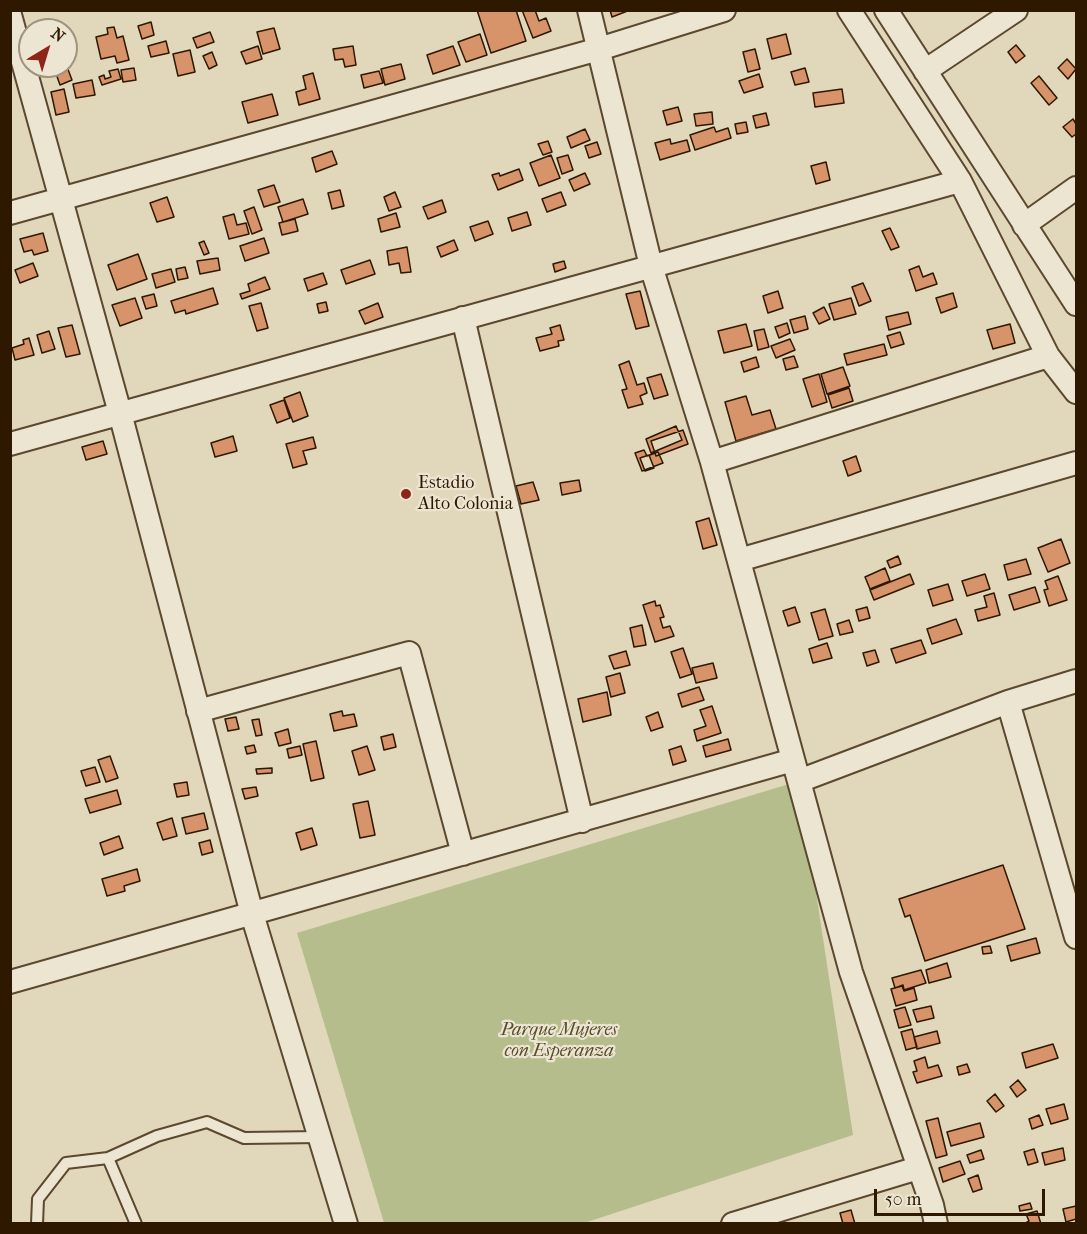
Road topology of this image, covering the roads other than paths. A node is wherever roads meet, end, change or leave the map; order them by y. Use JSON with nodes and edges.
{"nodes":[{"id":1,"x":589,"y":10,"type":"edge"},
{"id":2,"x":724,"y":10,"type":"edge"},
{"id":3,"x":849,"y":10,"type":"edge"},
{"id":4,"x":886,"y":10,"type":"edge"},
{"id":5,"x":1016,"y":10,"type":"edge"},
{"id":6,"x":10,"y":15,"type":"edge"},
{"id":7,"x":599,"y":49,"type":"junction"},
{"id":8,"x":925,"y":71,"type":"junction"},
{"id":9,"x":960,"y":181,"type":"junction"},
{"id":10,"x":1077,"y":188,"type":"edge"},
{"id":11,"x":61,"y":198,"type":"junction"},
{"id":12,"x":10,"y":213,"type":"edge"},
{"id":13,"x":1024,"y":225,"type":"junction"},
{"id":14,"x":651,"y":266,"type":"junction"},
{"id":15,"x":1077,"y":304,"type":"edge"},
{"id":16,"x":463,"y":318,"type":"junction"},
{"id":17,"x":1048,"y":356,"type":"junction"},
{"id":18,"x":1077,"y":392,"type":"edge"},
{"id":19,"x":120,"y":413,"type":"junction"},
{"id":20,"x":10,"y":444,"type":"edge"},
{"id":21,"x":712,"y":462,"type":"junction"},
{"id":22,"x":1077,"y":463,"type":"edge"},
{"id":23,"x":739,"y":561,"type":"junction"},
{"id":24,"x":1077,"y":681,"type":"edge"},
{"id":25,"x":1008,"y":702,"type":"junction"},
{"id":26,"x":198,"y":711,"type":"junction"},
{"id":27,"x":796,"y":771,"type":"junction"},
{"id":28,"x":582,"y":821,"type":"junction"},
{"id":29,"x":463,"y":854,"type":"junction"},
{"id":30,"x":1068,"y":872,"type":"edge"},
{"id":31,"x":252,"y":914,"type":"junction"},
{"id":32,"x":1077,"y":937,"type":"edge"},
{"id":33,"x":10,"y":982,"type":"edge"},
{"id":34,"x":321,"y":1137,"type":"junction"},
{"id":35,"x":108,"y":1158,"type":"junction"},
{"id":36,"x":918,"y":1168,"type":"junction"},
{"id":37,"x":37,"y":1224,"type":"edge"},
{"id":38,"x":136,"y":1224,"type":"edge"},
{"id":39,"x":346,"y":1224,"type":"edge"},
{"id":40,"x":733,"y":1224,"type":"edge"},
{"id":41,"x":936,"y":1224,"type":"edge"}],
"edges":[{"from":1,"to":7,"type":"street"},
{"from":2,"to":7,"type":"street"},
{"from":3,"to":9,"type":"street"},
{"from":4,"to":8,"type":"street"},
{"from":5,"to":8,"type":"street"},
{"from":6,"to":11,"type":"street"},
{"from":7,"to":11,"type":"street"},
{"from":7,"to":14,"type":"street"},
{"from":8,"to":13,"type":"street"},
{"from":9,"to":14,"type":"street"},
{"from":9,"to":17,"type":"street"},
{"from":10,"to":13,"type":"street"},
{"from":11,"to":12,"type":"street"},
{"from":11,"to":19,"type":"street"},
{"from":13,"to":15,"type":"street"},
{"from":14,"to":16,"type":"street"},
{"from":14,"to":21,"type":"street"},
{"from":16,"to":19,"type":"street"},
{"from":16,"to":28,"type":"street"},
{"from":17,"to":18,"type":"street"},
{"from":17,"to":21,"type":"street"},
{"from":19,"to":20,"type":"street"},
{"from":19,"to":26,"type":"street"},
{"from":21,"to":23,"type":"street"},
{"from":22,"to":23,"type":"street"},
{"from":23,"to":27,"type":"street"},
{"from":24,"to":25,"type":"street"},
{"from":25,"to":27,"type":"street"},
{"from":25,"to":30,"type":"street"},
{"from":26,"to":29,"type":"street"},
{"from":26,"to":31,"type":"street"},
{"from":27,"to":28,"type":"street"},
{"from":27,"to":36,"type":"street"},
{"from":28,"to":29,"type":"street"},
{"from":29,"to":31,"type":"street"},
{"from":30,"to":32,"type":"street"},
{"from":31,"to":33,"type":"street"},
{"from":31,"to":34,"type":"street"},
{"from":34,"to":35,"type":"lane"},
{"from":34,"to":39,"type":"street"},
{"from":35,"to":37,"type":"lane"},
{"from":35,"to":38,"type":"lane"},
{"from":36,"to":40,"type":"street"},
{"from":36,"to":41,"type":"street"}]}
